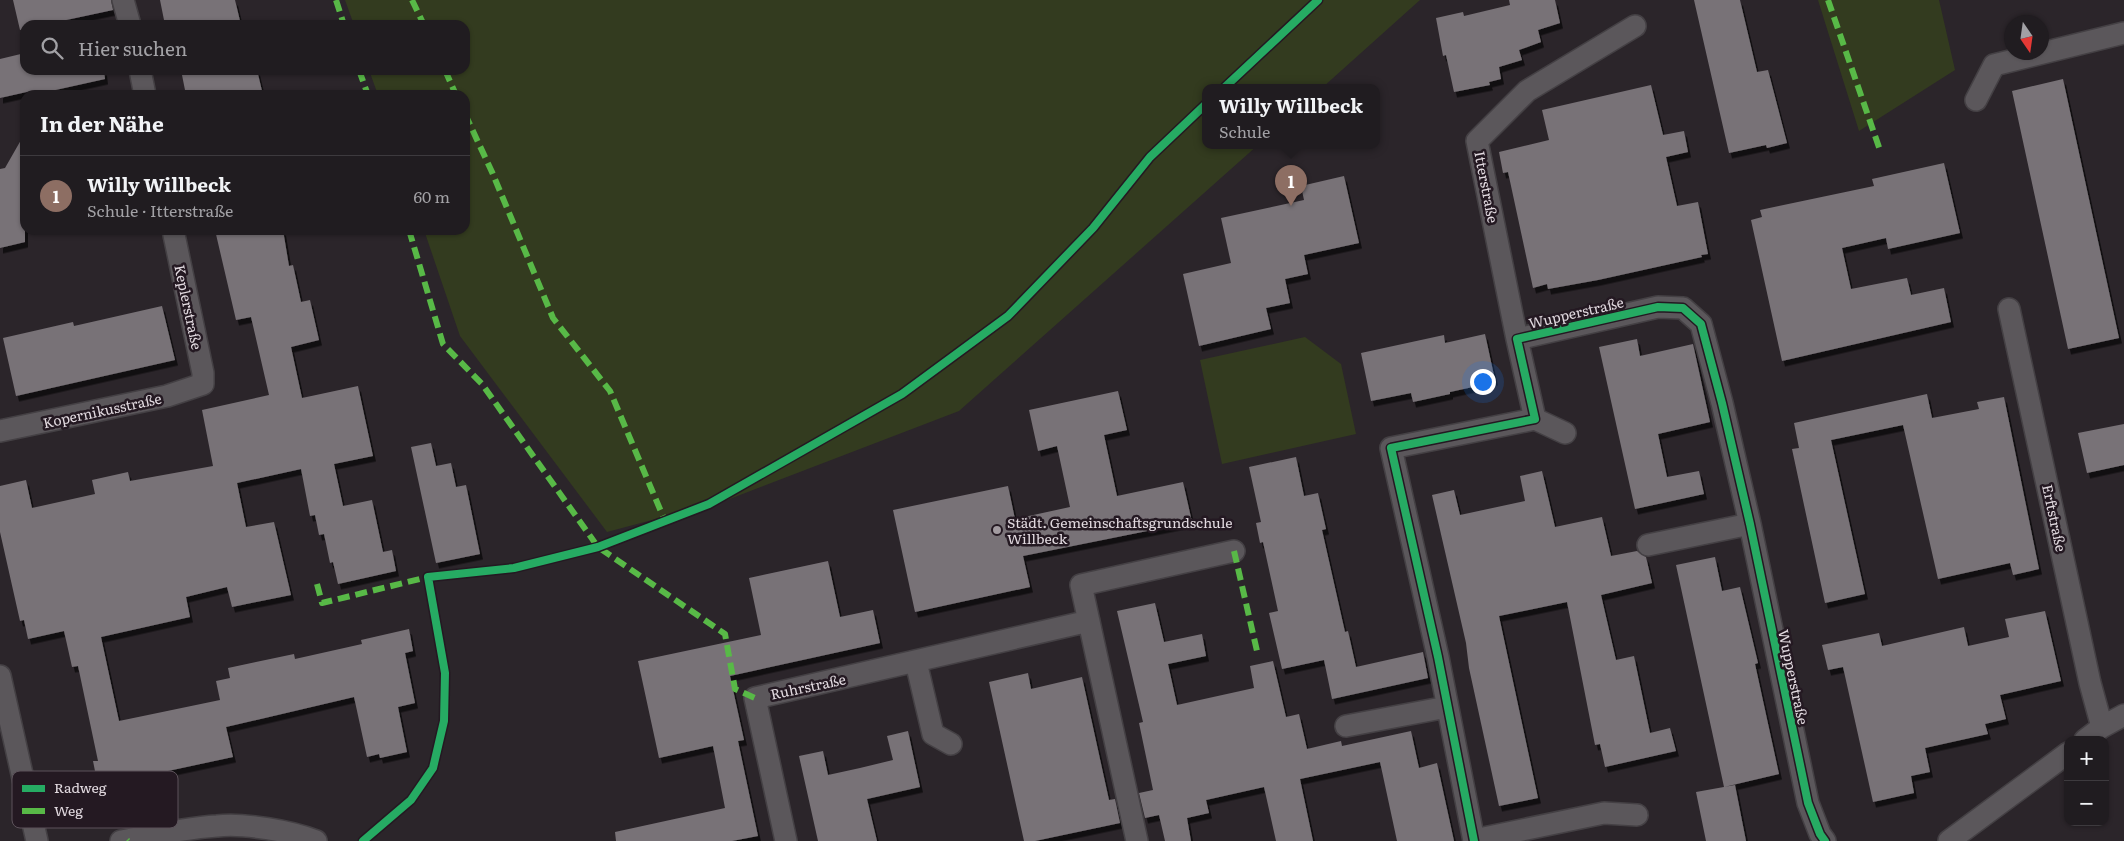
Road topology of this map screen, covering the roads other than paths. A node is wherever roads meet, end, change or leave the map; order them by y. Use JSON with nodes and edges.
{"nodes":[{"id":1,"x":123,"y":0,"type":"edge"},
{"id":2,"x":129,"y":20,"type":"edge"},
{"id":3,"x":1635,"y":26,"type":"dead end"},
{"id":4,"x":2124,"y":33,"type":"edge"},
{"id":5,"x":141,"y":75,"type":"edge"},
{"id":6,"x":145,"y":90,"type":"edge"},
{"id":7,"x":1976,"y":100,"type":"dead end"},
{"id":8,"x":174,"y":235,"type":"edge"},
{"id":9,"x":2009,"y":309,"type":"dead end"},
{"id":10,"x":1516,"y":339,"type":"junction"},
{"id":11,"x":203,"y":384,"type":"joint"},
{"id":12,"x":1535,"y":418,"type":"junction"},
{"id":13,"x":0,"y":431,"type":"edge"},
{"id":14,"x":1565,"y":433,"type":"dead end"},
{"id":15,"x":1750,"y":524,"type":"junction"},
{"id":16,"x":1648,"y":545,"type":"dead end"},
{"id":17,"x":1234,"y":551,"type":"dead end"},
{"id":18,"x":1089,"y":622,"type":"junction"},
{"id":19,"x":916,"y":662,"type":"junction"},
{"id":20,"x":0,"y":676,"type":"edge"},
{"id":21,"x":1447,"y":707,"type":"junction"},
{"id":22,"x":2124,"y":715,"type":"edge"},
{"id":23,"x":1346,"y":726,"type":"dead end"},
{"id":24,"x":2093,"y":734,"type":"edge"},
{"id":25,"x":951,"y":744,"type":"dead end"},
{"id":26,"x":2064,"y":756,"type":"edge"},
{"id":27,"x":21,"y":771,"type":"edge"},
{"id":28,"x":1637,"y":814,"type":"dead end"},
{"id":29,"x":34,"y":828,"type":"edge"},
{"id":30,"x":1474,"y":840,"type":"edge"},
{"id":31,"x":37,"y":841,"type":"edge"},
{"id":32,"x":125,"y":841,"type":"edge"},
{"id":33,"x":316,"y":841,"type":"edge"},
{"id":34,"x":786,"y":841,"type":"edge"},
{"id":35,"x":1136,"y":841,"type":"edge"},
{"id":36,"x":1825,"y":841,"type":"edge"},
{"id":37,"x":1949,"y":841,"type":"edge"}],
"edges":[{"from":1,"to":2,"type":"street"},
{"from":3,"to":10,"type":"street","name":"Itterstraße"},
{"from":4,"to":7,"type":"street"},
{"from":5,"to":6,"type":"street"},
{"from":8,"to":11,"type":"street","name":"Keplerstraße"},
{"from":9,"to":24,"type":"street","name":"Erftstraße"},
{"from":10,"to":12,"type":"street","name":"Wupperstraße"},
{"from":10,"to":15,"type":"street","name":"Wupperstraße"},
{"from":11,"to":13,"type":"street","name":"Kopernikusstraße"},
{"from":12,"to":14,"type":"street"},
{"from":12,"to":21,"type":"street"},
{"from":15,"to":16,"type":"street"},
{"from":15,"to":36,"type":"street","name":"Wupperstraße"},
{"from":17,"to":18,"type":"street"},
{"from":18,"to":19,"type":"street","name":"Ruhrstraße"},
{"from":18,"to":35,"type":"street"},
{"from":19,"to":25,"type":"street"},
{"from":19,"to":34,"type":"street","name":"Ruhrstraße"},
{"from":20,"to":27,"type":"street"},
{"from":21,"to":23,"type":"street"},
{"from":21,"to":30,"type":"street"},
{"from":22,"to":24,"type":"street"},
{"from":26,"to":37,"type":"street"},
{"from":28,"to":30,"type":"street"},
{"from":29,"to":31,"type":"street"},
{"from":32,"to":33,"type":"street"}]}
